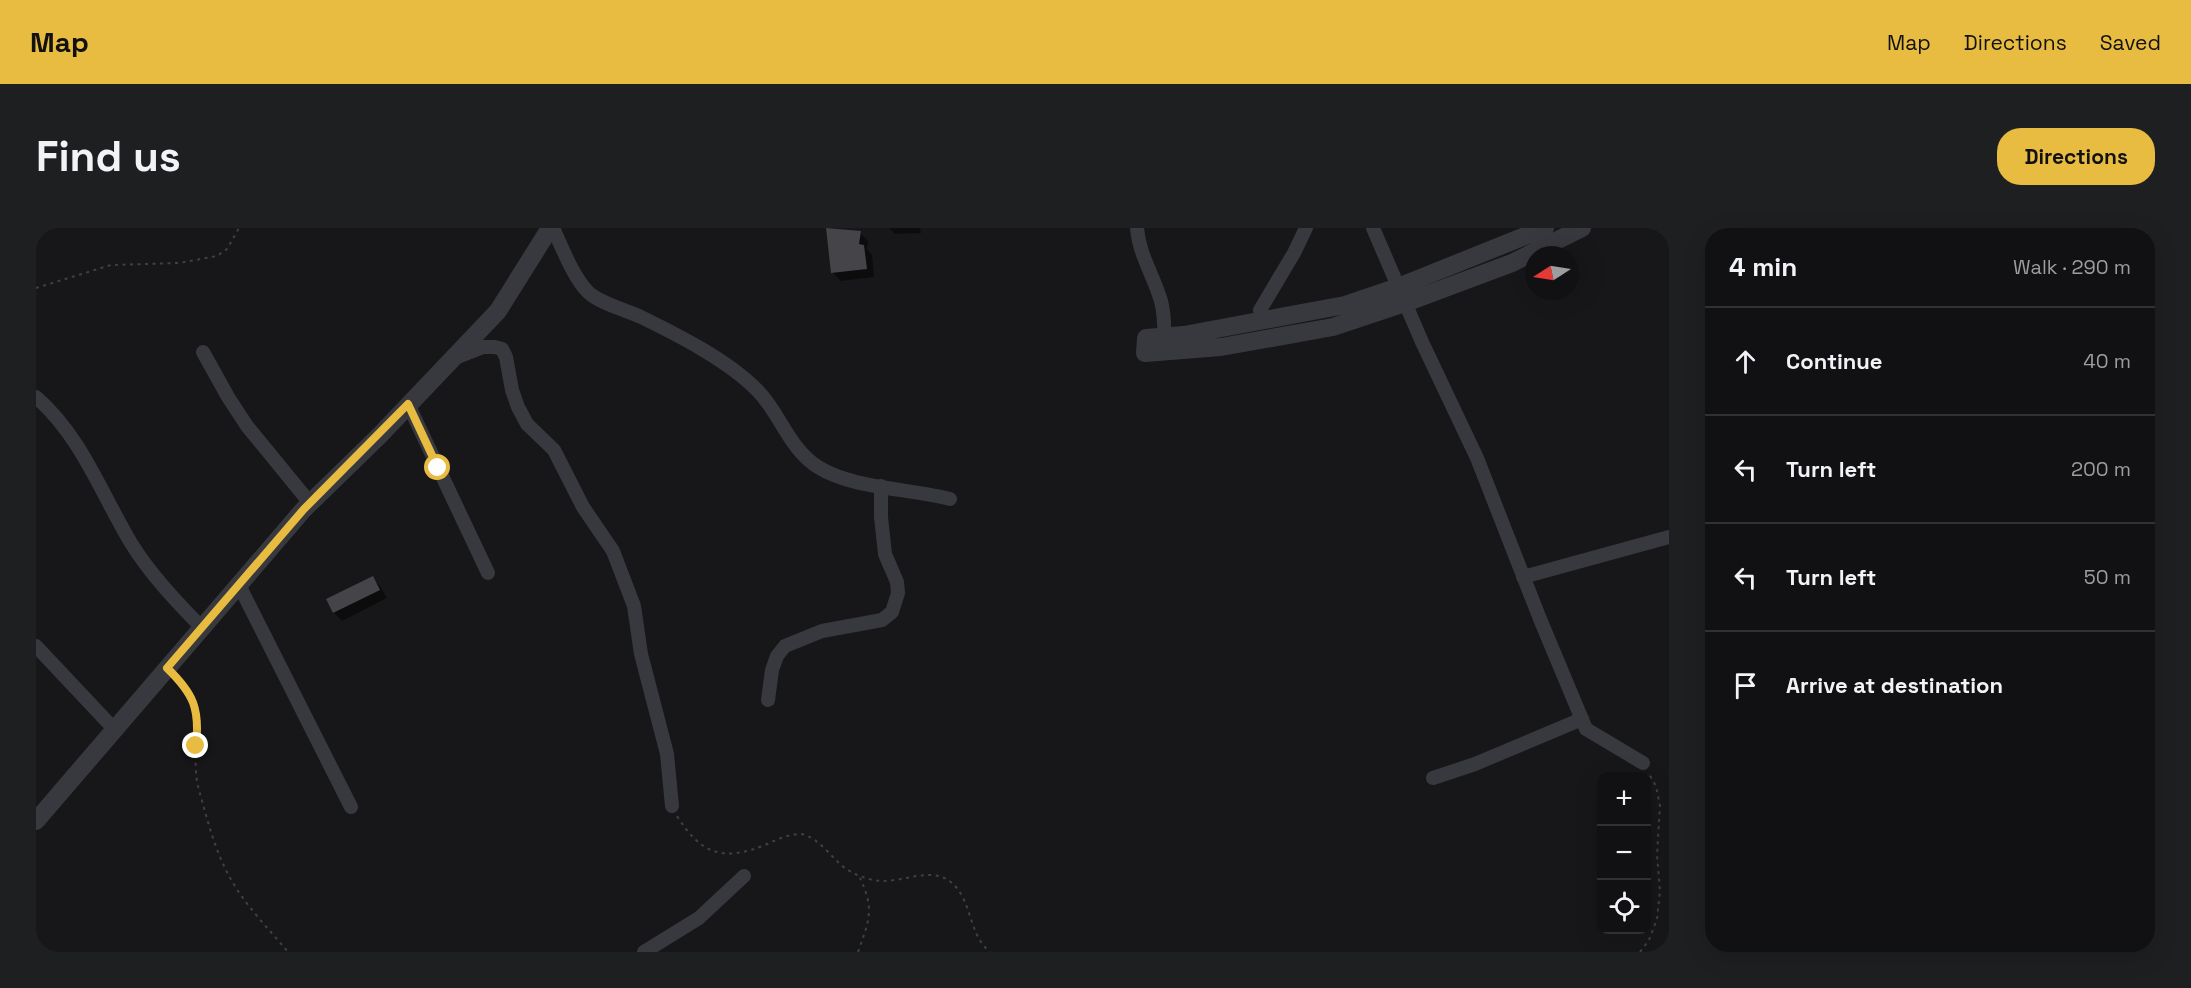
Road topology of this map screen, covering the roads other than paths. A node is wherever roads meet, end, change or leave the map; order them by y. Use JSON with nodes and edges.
{"nodes":[{"id":1,"x":551,"y":228,"type":"edge"},
{"id":2,"x":1137,"y":228,"type":"edge"},
{"id":3,"x":1306,"y":228,"type":"edge"},
{"id":4,"x":1373,"y":228,"type":"edge"},
{"id":5,"x":1545,"y":228,"type":"edge"},
{"id":6,"x":1582,"y":228,"type":"edge"},
{"id":7,"x":1402,"y":295,"type":"junction"},
{"id":8,"x":1260,"y":310,"type":"dead end"},
{"id":9,"x":1165,"y":344,"type":"joint"},
{"id":10,"x":203,"y":352,"type":"dead end"},
{"id":11,"x":451,"y":360,"type":"junction"},
{"id":12,"x":36,"y":397,"type":"edge"},
{"id":13,"x":408,"y":404,"type":"junction"},
{"id":14,"x":881,"y":486,"type":"junction"},
{"id":15,"x":950,"y":499,"type":"dead end"},
{"id":16,"x":310,"y":503,"type":"junction"},
{"id":17,"x":1669,"y":537,"type":"edge"},
{"id":18,"x":488,"y":573,"type":"dead end"},
{"id":19,"x":1523,"y":576,"type":"junction"},
{"id":20,"x":239,"y":585,"type":"junction"},
{"id":21,"x":202,"y":628,"type":"junction"},
{"id":22,"x":36,"y":646,"type":"edge"},
{"id":23,"x":768,"y":700,"type":"dead end"},
{"id":24,"x":1582,"y":719,"type":"junction"},
{"id":25,"x":114,"y":730,"type":"junction"},
{"id":26,"x":1643,"y":763,"type":"road end"},
{"id":27,"x":1433,"y":778,"type":"dead end"},
{"id":28,"x":672,"y":806,"type":"road end"},
{"id":29,"x":351,"y":807,"type":"dead end"},
{"id":30,"x":36,"y":820,"type":"edge"},
{"id":31,"x":744,"y":876,"type":"dead end"},
{"id":32,"x":644,"y":952,"type":"edge"}],
"edges":[{"from":1,"to":11,"type":"street"},
{"from":1,"to":14,"type":"street"},
{"from":2,"to":9,"type":"street"},
{"from":3,"to":8,"type":"street"},
{"from":4,"to":7,"type":"street"},
{"from":5,"to":7,"type":"street"},
{"from":6,"to":7,"type":"street"},
{"from":7,"to":9,"type":"street"},
{"from":7,"to":19,"type":"street"},
{"from":10,"to":16,"type":"street"},
{"from":11,"to":13,"type":"street"},
{"from":11,"to":28,"type":"street"},
{"from":12,"to":21,"type":"street"},
{"from":13,"to":16,"type":"street"},
{"from":13,"to":18,"type":"street"},
{"from":14,"to":15,"type":"street"},
{"from":14,"to":23,"type":"street"},
{"from":16,"to":20,"type":"street"},
{"from":17,"to":19,"type":"street"},
{"from":19,"to":24,"type":"street"},
{"from":20,"to":21,"type":"street"},
{"from":20,"to":29,"type":"street"},
{"from":21,"to":25,"type":"street"},
{"from":22,"to":25,"type":"street"},
{"from":24,"to":26,"type":"street"},
{"from":24,"to":27,"type":"street"},
{"from":25,"to":30,"type":"street"},
{"from":31,"to":32,"type":"street"}]}
